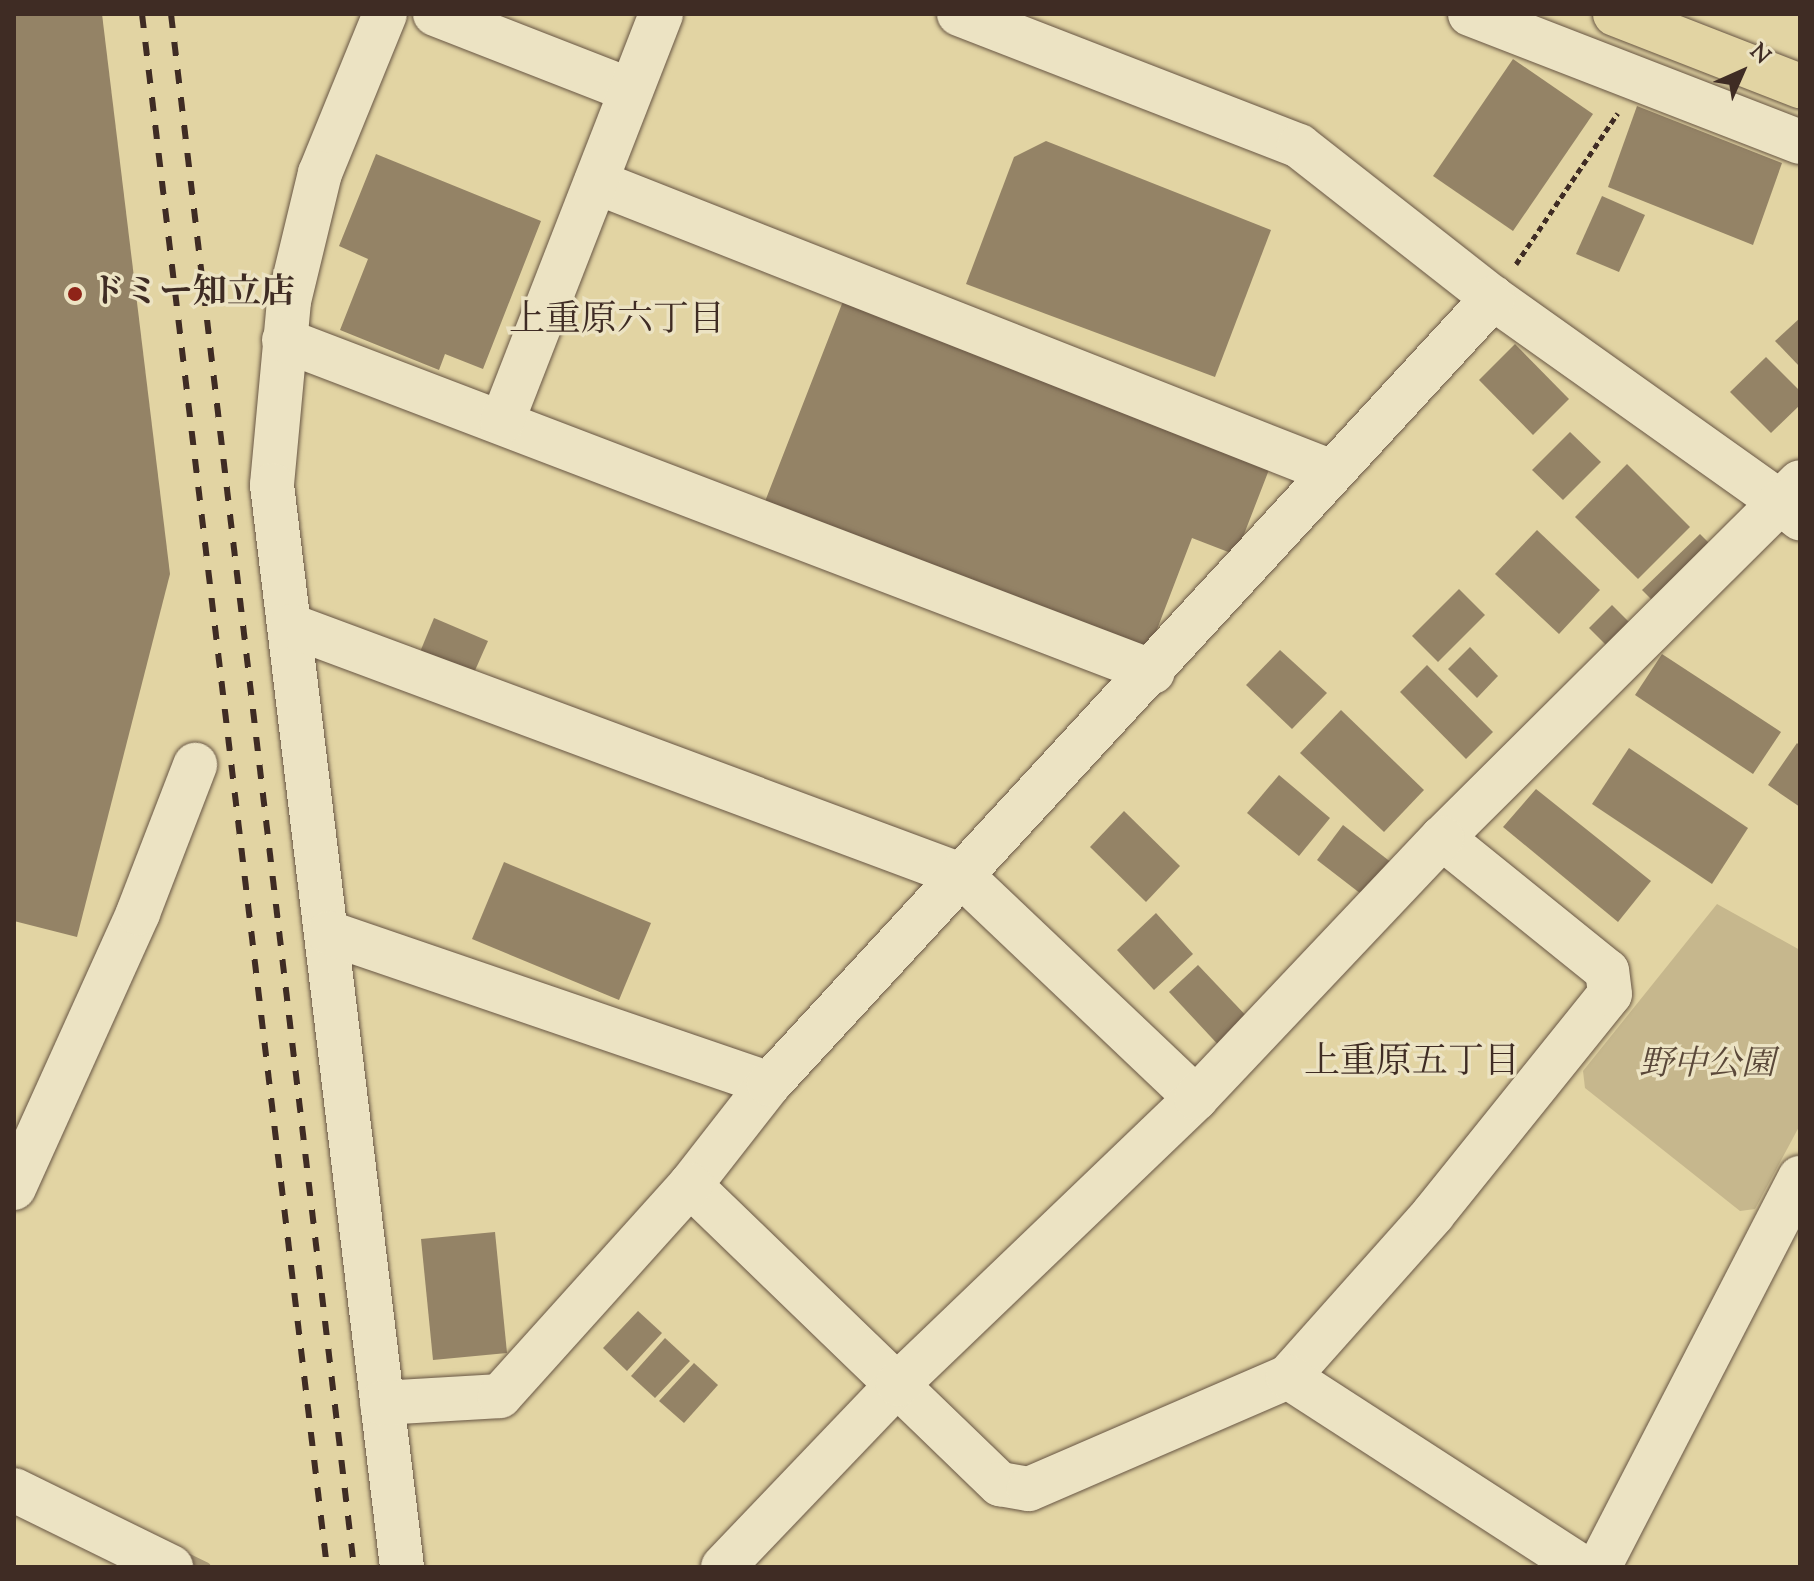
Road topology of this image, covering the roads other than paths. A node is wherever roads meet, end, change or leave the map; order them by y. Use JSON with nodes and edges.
{"nodes":[{"id":1,"x":385,"y":14,"type":"edge"},
{"id":2,"x":435,"y":14,"type":"edge"},
{"id":3,"x":661,"y":14,"type":"edge"},
{"id":4,"x":959,"y":14,"type":"edge"},
{"id":5,"x":1470,"y":14,"type":"edge"},
{"id":6,"x":1615,"y":14,"type":"edge"},
{"id":7,"x":1800,"y":86,"type":"edge"},
{"id":8,"x":630,"y":90,"type":"junction"},
{"id":9,"x":1800,"y":142,"type":"edge"},
{"id":10,"x":596,"y":182,"type":"junction"},
{"id":11,"x":1493,"y":298,"type":"junction"},
{"id":12,"x":284,"y":340,"type":"junction"},
{"id":13,"x":502,"y":422,"type":"junction"},
{"id":14,"x":1332,"y":472,"type":"junction"},
{"id":15,"x":1793,"y":501,"type":"edge"},
{"id":16,"x":292,"y":626,"type":"junction"},
{"id":17,"x":1153,"y":672,"type":"junction"},
{"id":18,"x":195,"y":765,"type":"dead end"},
{"id":19,"x":1442,"y":838,"type":"junction"},
{"id":20,"x":961,"y":875,"type":"junction"},
{"id":21,"x":329,"y":933,"type":"junction"},
{"id":22,"x":769,"y":1084,"type":"junction"},
{"id":23,"x":1196,"y":1098,"type":"junction"},
{"id":24,"x":1800,"y":1178,"type":"edge"},
{"id":25,"x":690,"y":1185,"type":"junction"},
{"id":26,"x":14,"y":1188,"type":"edge"},
{"id":27,"x":1288,"y":1377,"type":"junction"},
{"id":28,"x":898,"y":1384,"type":"junction"},
{"id":29,"x":382,"y":1403,"type":"junction"},
{"id":30,"x":14,"y":1490,"type":"edge"},
{"id":31,"x":171,"y":1567,"type":"edge"},
{"id":32,"x":402,"y":1567,"type":"edge"},
{"id":33,"x":723,"y":1567,"type":"edge"},
{"id":34,"x":1582,"y":1567,"type":"edge"},
{"id":35,"x":1599,"y":1567,"type":"edge"}],
"edges":[{"from":1,"to":12,"type":"street"},
{"from":2,"to":8,"type":"street"},
{"from":3,"to":8,"type":"street"},
{"from":4,"to":11,"type":"street"},
{"from":5,"to":9,"type":"street"},
{"from":6,"to":7,"type":"main road"},
{"from":8,"to":10,"type":"street"},
{"from":10,"to":13,"type":"street"},
{"from":10,"to":14,"type":"street"},
{"from":11,"to":14,"type":"street"},
{"from":11,"to":15,"type":"street"},
{"from":12,"to":13,"type":"street"},
{"from":12,"to":16,"type":"street"},
{"from":13,"to":17,"type":"street"},
{"from":14,"to":17,"type":"street"},
{"from":15,"to":19,"type":"street"},
{"from":16,"to":20,"type":"street"},
{"from":16,"to":21,"type":"street"},
{"from":17,"to":20,"type":"street"},
{"from":18,"to":26,"type":"street"},
{"from":19,"to":23,"type":"street"},
{"from":19,"to":27,"type":"street"},
{"from":20,"to":22,"type":"street"},
{"from":20,"to":23,"type":"street"},
{"from":21,"to":22,"type":"street"},
{"from":21,"to":29,"type":"street"},
{"from":22,"to":25,"type":"street"},
{"from":23,"to":28,"type":"street"},
{"from":24,"to":35,"type":"street"},
{"from":25,"to":28,"type":"street"},
{"from":25,"to":29,"type":"street"},
{"from":27,"to":28,"type":"street"},
{"from":27,"to":34,"type":"street"},
{"from":28,"to":33,"type":"street"},
{"from":29,"to":32,"type":"street"},
{"from":30,"to":31,"type":"street"}]}
